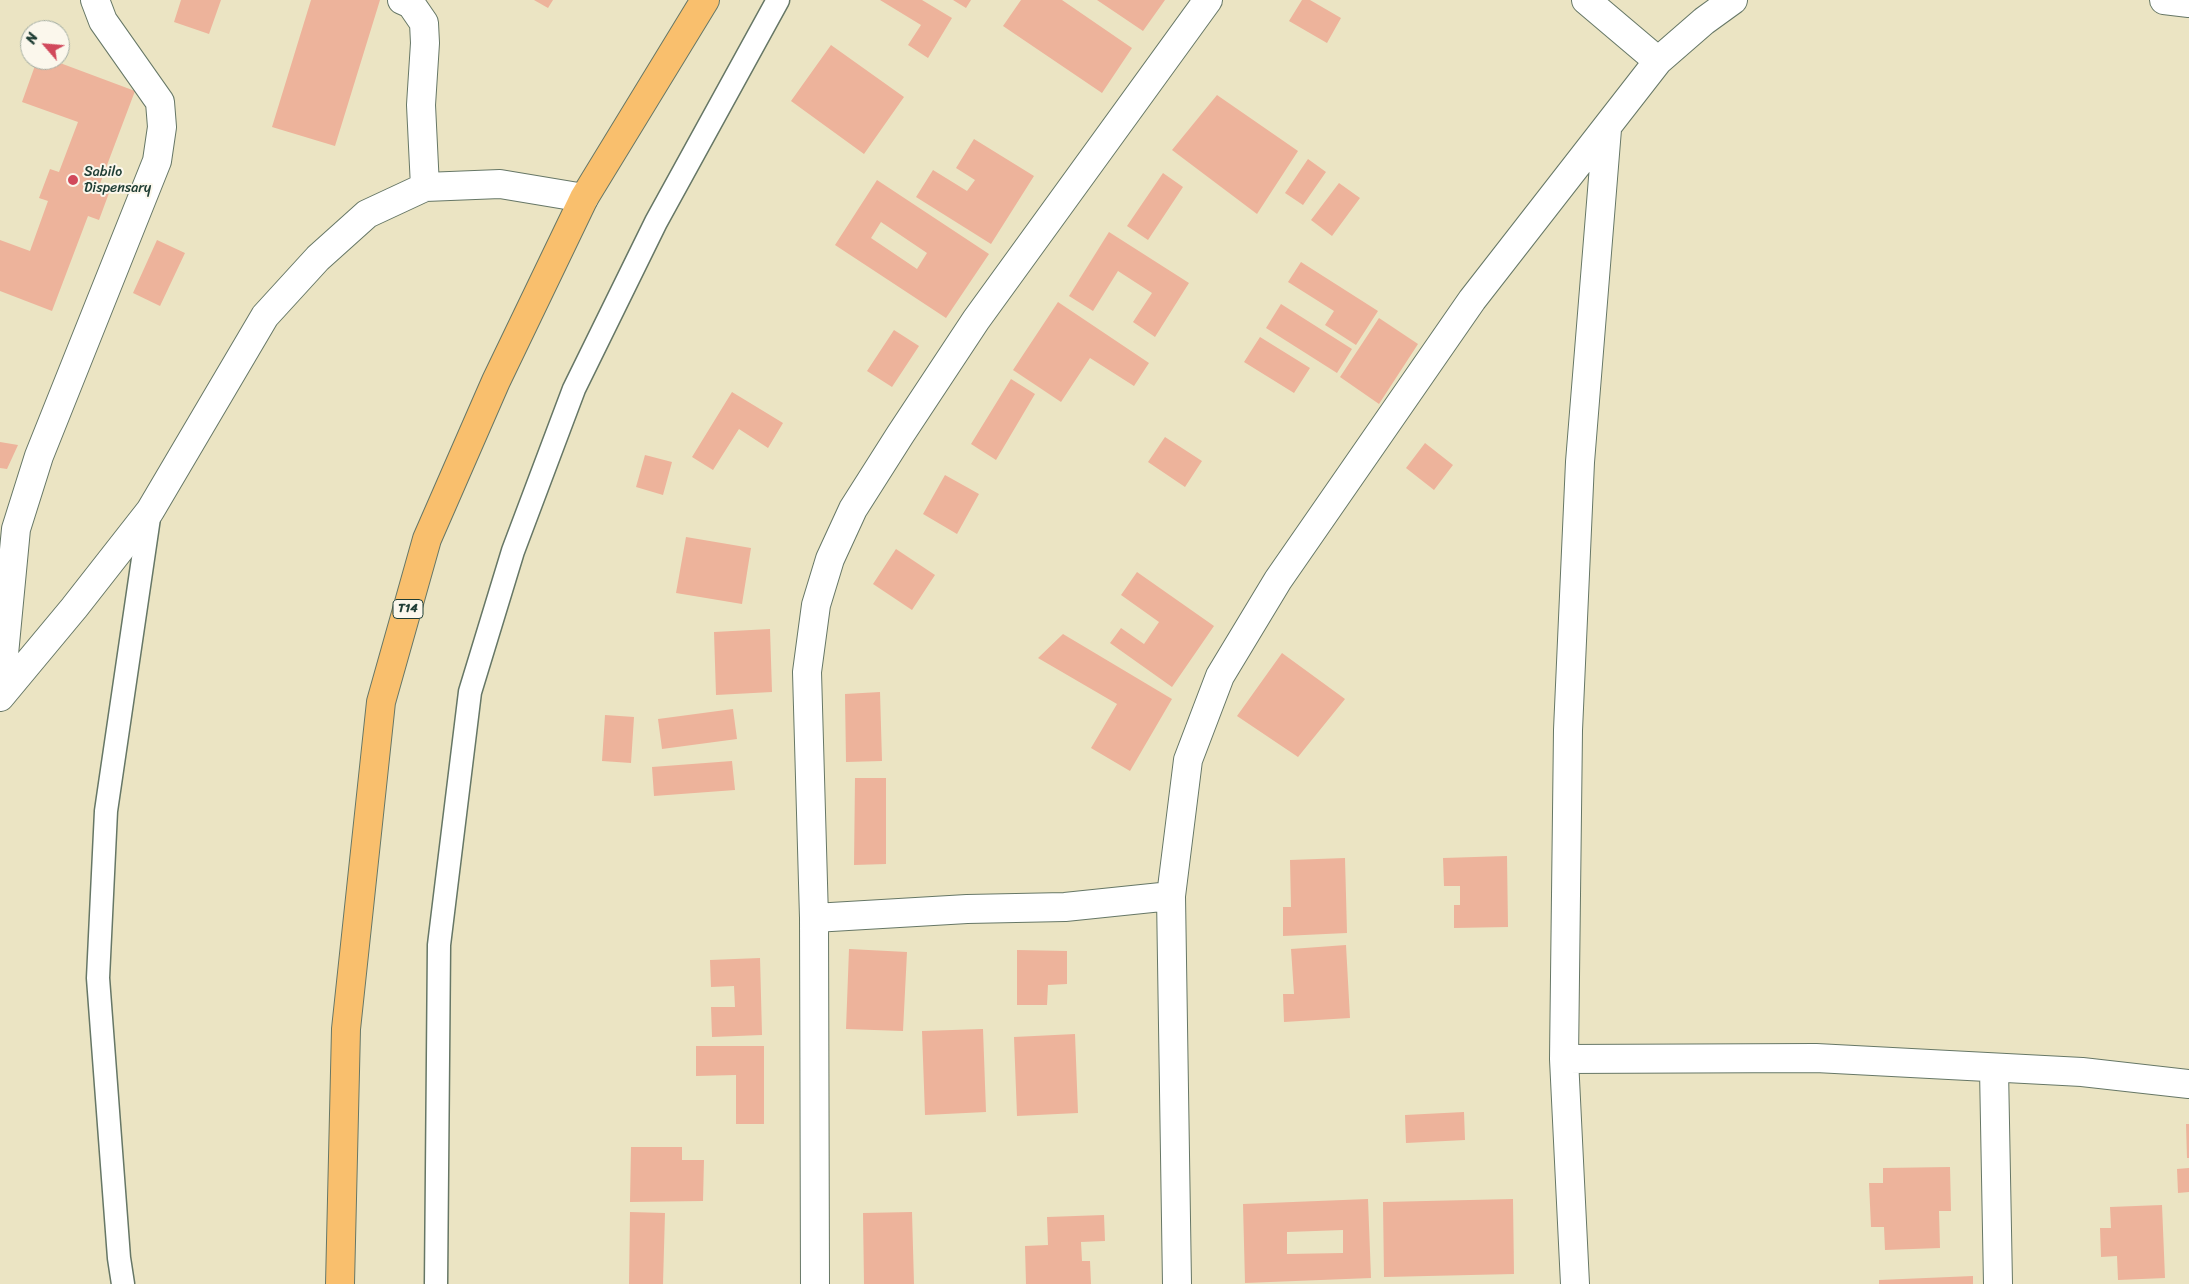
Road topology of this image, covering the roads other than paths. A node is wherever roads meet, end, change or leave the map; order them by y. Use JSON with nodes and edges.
{"nodes":[{"id":1,"x":95,"y":0,"type":"edge"},
{"id":2,"x":402,"y":0,"type":"edge"},
{"id":3,"x":705,"y":0,"type":"edge"},
{"id":4,"x":778,"y":0,"type":"edge"},
{"id":5,"x":1208,"y":0,"type":"edge"},
{"id":6,"x":1586,"y":0,"type":"edge"},
{"id":7,"x":1733,"y":0,"type":"edge"},
{"id":8,"x":2164,"y":0,"type":"edge"},
{"id":9,"x":2189,"y":3,"type":"edge"},
{"id":10,"x":1711,"y":11,"type":"edge"},
{"id":11,"x":1658,"y":61,"type":"junction"},
{"id":12,"x":1607,"y":129,"type":"junction"},
{"id":13,"x":425,"y":187,"type":"junction"},
{"id":14,"x":584,"y":198,"type":"junction"},
{"id":15,"x":150,"y":511,"type":"junction"},
{"id":16,"x":0,"y":697,"type":"edge"},
{"id":17,"x":1171,"y":896,"type":"junction"},
{"id":18,"x":814,"y":918,"type":"junction"},
{"id":19,"x":1564,"y":1059,"type":"junction"},
{"id":20,"x":1994,"y":1068,"type":"junction"},
{"id":21,"x":2189,"y":1084,"type":"edge"},
{"id":22,"x":123,"y":1284,"type":"edge"},
{"id":23,"x":340,"y":1284,"type":"edge"},
{"id":24,"x":436,"y":1284,"type":"edge"},
{"id":25,"x":815,"y":1284,"type":"edge"},
{"id":26,"x":1177,"y":1284,"type":"edge"},
{"id":27,"x":1575,"y":1284,"type":"edge"},
{"id":28,"x":1998,"y":1284,"type":"edge"}],
"edges":[{"from":1,"to":16,"type":"street"},
{"from":2,"to":13,"type":"street"},
{"from":3,"to":14,"type":"highway","number":"T14"},
{"from":4,"to":24,"type":"lane"},
{"from":5,"to":18,"type":"street"},
{"from":6,"to":11,"type":"street"},
{"from":7,"to":10,"type":"street"},
{"from":8,"to":9,"type":"street"},
{"from":10,"to":11,"type":"street"},
{"from":11,"to":12,"type":"street"},
{"from":12,"to":17,"type":"street"},
{"from":12,"to":19,"type":"street"},
{"from":13,"to":14,"type":"street"},
{"from":13,"to":15,"type":"street"},
{"from":14,"to":23,"type":"highway","number":"T14"},
{"from":15,"to":16,"type":"street"},
{"from":15,"to":22,"type":"lane"},
{"from":17,"to":18,"type":"street"},
{"from":17,"to":26,"type":"street"},
{"from":18,"to":25,"type":"street"},
{"from":19,"to":20,"type":"street"},
{"from":19,"to":27,"type":"street"},
{"from":20,"to":21,"type":"street"},
{"from":20,"to":28,"type":"street"}]}
